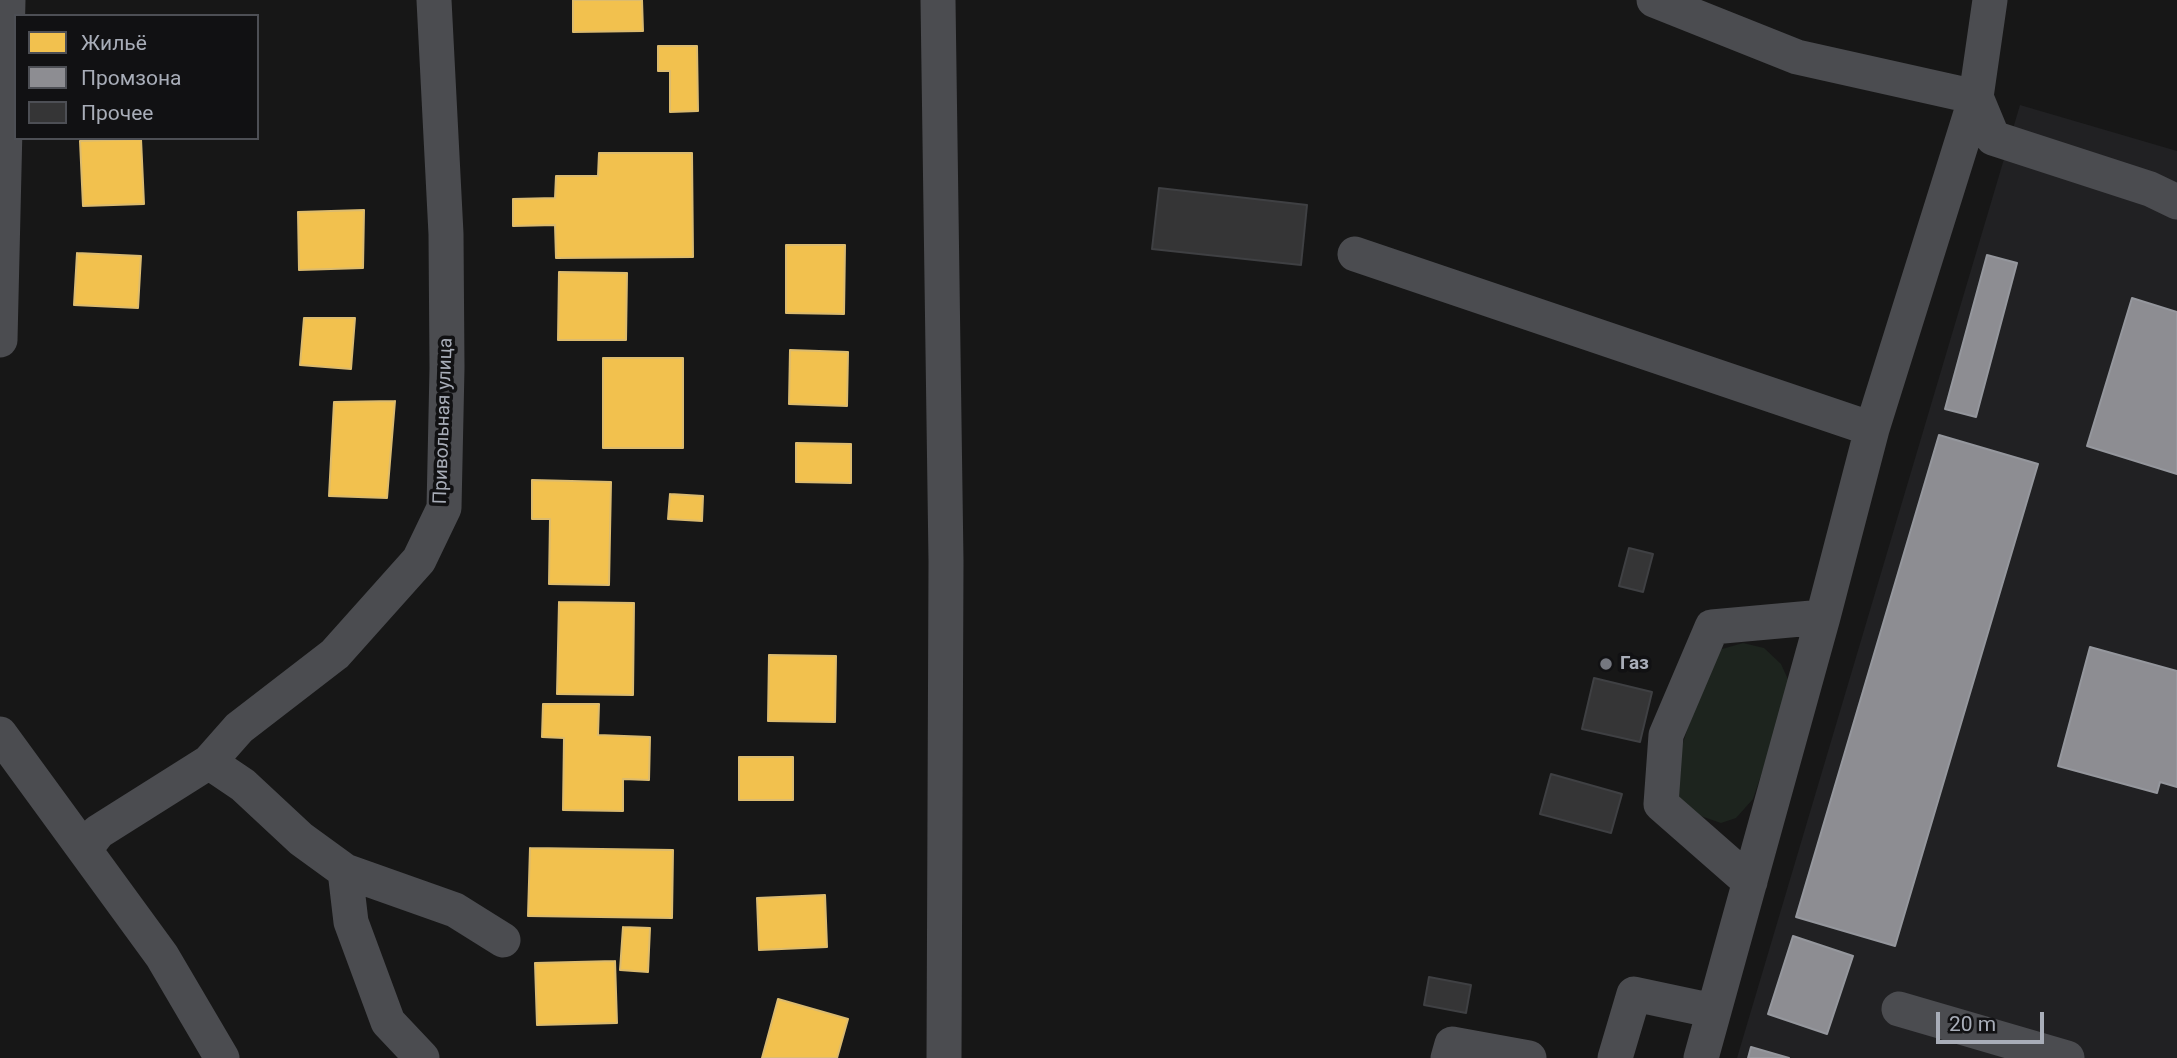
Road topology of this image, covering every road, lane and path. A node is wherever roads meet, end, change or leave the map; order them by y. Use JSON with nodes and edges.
{"nodes":[{"id":1,"x":8,"y":0,"type":"edge"},
{"id":2,"x":434,"y":0,"type":"edge"},
{"id":3,"x":938,"y":0,"type":"edge"},
{"id":4,"x":1654,"y":0,"type":"edge"},
{"id":5,"x":1990,"y":0,"type":"edge"},
{"id":6,"x":1976,"y":97,"type":"junction"},
{"id":7,"x":2177,"y":202,"type":"edge"},
{"id":8,"x":1355,"y":254,"type":"dead end"},
{"id":9,"x":0,"y":340,"type":"edge"},
{"id":10,"x":1872,"y":429,"type":"junction"},
{"id":11,"x":1824,"y":617,"type":"junction"},
{"id":12,"x":0,"y":734,"type":"edge"},
{"id":13,"x":209,"y":762,"type":"junction"},
{"id":14,"x":85,"y":849,"type":"junction"},
{"id":15,"x":345,"y":871,"type":"junction"},
{"id":16,"x":1749,"y":882,"type":"junction"},
{"id":17,"x":503,"y":940,"type":"dead end"},
{"id":18,"x":1899,"y":1009,"type":"dead end"},
{"id":19,"x":1714,"y":1011,"type":"junction"},
{"id":20,"x":222,"y":1058,"type":"edge"},
{"id":21,"x":422,"y":1058,"type":"edge"},
{"id":22,"x":944,"y":1058,"type":"edge"},
{"id":23,"x":1448,"y":1058,"type":"edge"},
{"id":24,"x":1529,"y":1058,"type":"edge"},
{"id":25,"x":1615,"y":1058,"type":"edge"},
{"id":26,"x":1701,"y":1058,"type":"edge"},
{"id":27,"x":2067,"y":1058,"type":"edge"}],
"edges":[{"from":1,"to":9,"type":"street"},
{"from":2,"to":13,"type":"street","name":"Привольная улица"},
{"from":3,"to":22,"type":"street"},
{"from":4,"to":6,"type":"street"},
{"from":5,"to":6,"type":"street"},
{"from":6,"to":7,"type":"street"},
{"from":6,"to":10,"type":"street"},
{"from":8,"to":10,"type":"street"},
{"from":10,"to":11,"type":"street"},
{"from":11,"to":16,"type":"street"},
{"from":11,"to":16,"type":"street"},
{"from":12,"to":14,"type":"street"},
{"from":13,"to":14,"type":"street","name":"Привольная улица"},
{"from":13,"to":15,"type":"street"},
{"from":14,"to":20,"type":"street"},
{"from":15,"to":17,"type":"street"},
{"from":15,"to":21,"type":"street"},
{"from":16,"to":19,"type":"street"},
{"from":18,"to":27,"type":"street"},
{"from":19,"to":25,"type":"street"},
{"from":19,"to":26,"type":"street"},
{"from":23,"to":24,"type":"street"}]}
